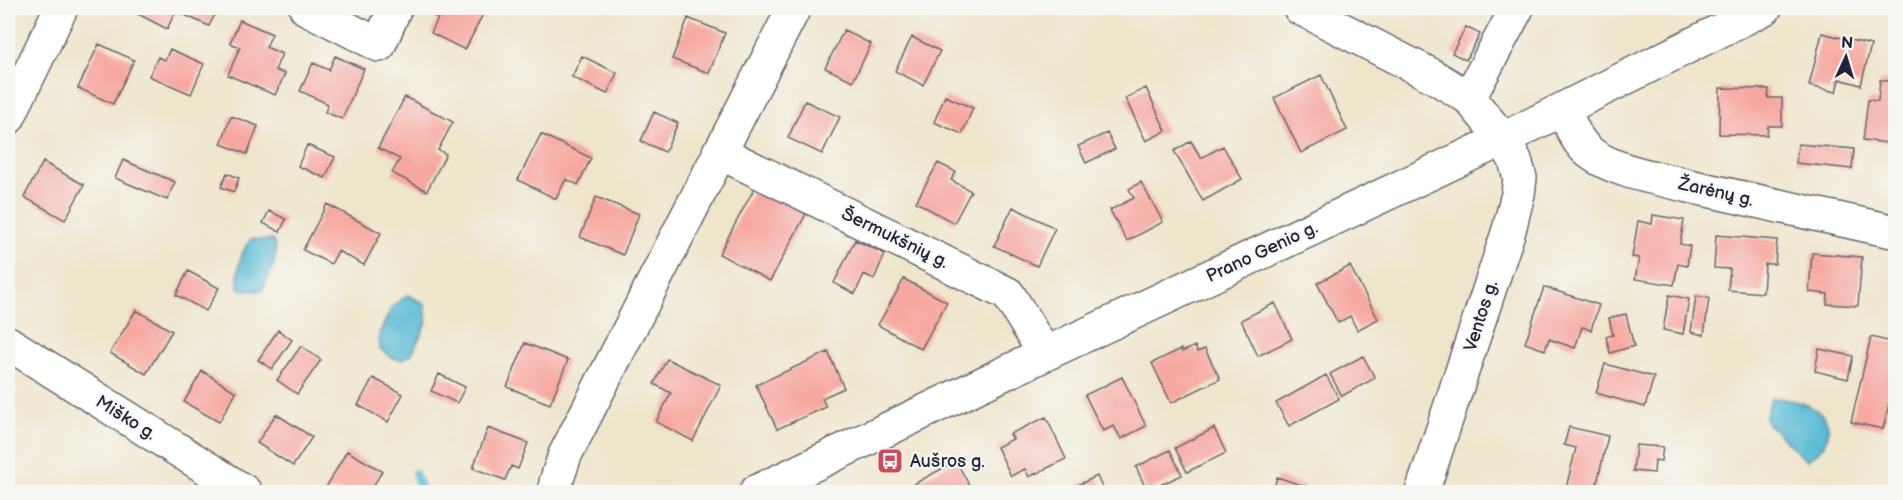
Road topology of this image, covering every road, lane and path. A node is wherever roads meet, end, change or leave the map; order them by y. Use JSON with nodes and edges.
{"nodes":[{"id":1,"x":61,"y":8,"type":"edge"},
{"id":2,"x":306,"y":8,"type":"edge"},
{"id":3,"x":395,"y":8,"type":"edge"},
{"id":4,"x":794,"y":8,"type":"edge"},
{"id":5,"x":1300,"y":8,"type":"edge"},
{"id":6,"x":1516,"y":8,"type":"edge"},
{"id":7,"x":1765,"y":8,"type":"edge"},
{"id":8,"x":1469,"y":98,"type":"junction"},
{"id":9,"x":1564,"y":109,"type":"junction"},
{"id":10,"x":8,"y":118,"type":"edge"},
{"id":11,"x":1503,"y":140,"type":"junction"},
{"id":12,"x":718,"y":152,"type":"junction"},
{"id":13,"x":1896,"y":232,"type":"edge"},
{"id":14,"x":8,"y":343,"type":"edge"},
{"id":15,"x":1045,"y":354,"type":"junction"},
{"id":16,"x":245,"y":492,"type":"edge"},
{"id":17,"x":555,"y":492,"type":"edge"},
{"id":18,"x":756,"y":492,"type":"edge"},
{"id":19,"x":1422,"y":492,"type":"edge"}],
"edges":[{"from":1,"to":10,"type":"street"},
{"from":2,"to":3,"type":"street"},
{"from":4,"to":12,"type":"street"},
{"from":5,"to":8,"type":"street"},
{"from":6,"to":8,"type":"street"},
{"from":7,"to":9,"type":"street","name":"Prano Genio g."},
{"from":8,"to":11,"type":"street"},
{"from":9,"to":11,"type":"street","name":"Prano Genio g."},
{"from":9,"to":13,"type":"street","name":"Žarėnų g."},
{"from":11,"to":15,"type":"street","name":"Prano Genio g."},
{"from":11,"to":19,"type":"street","name":"Ventos g."},
{"from":12,"to":15,"type":"street","name":"Šermukšnių g."},
{"from":12,"to":17,"type":"street"},
{"from":14,"to":16,"type":"street","name":"Miško g."},
{"from":15,"to":18,"type":"street","name":"Prano Genio g."}]}
